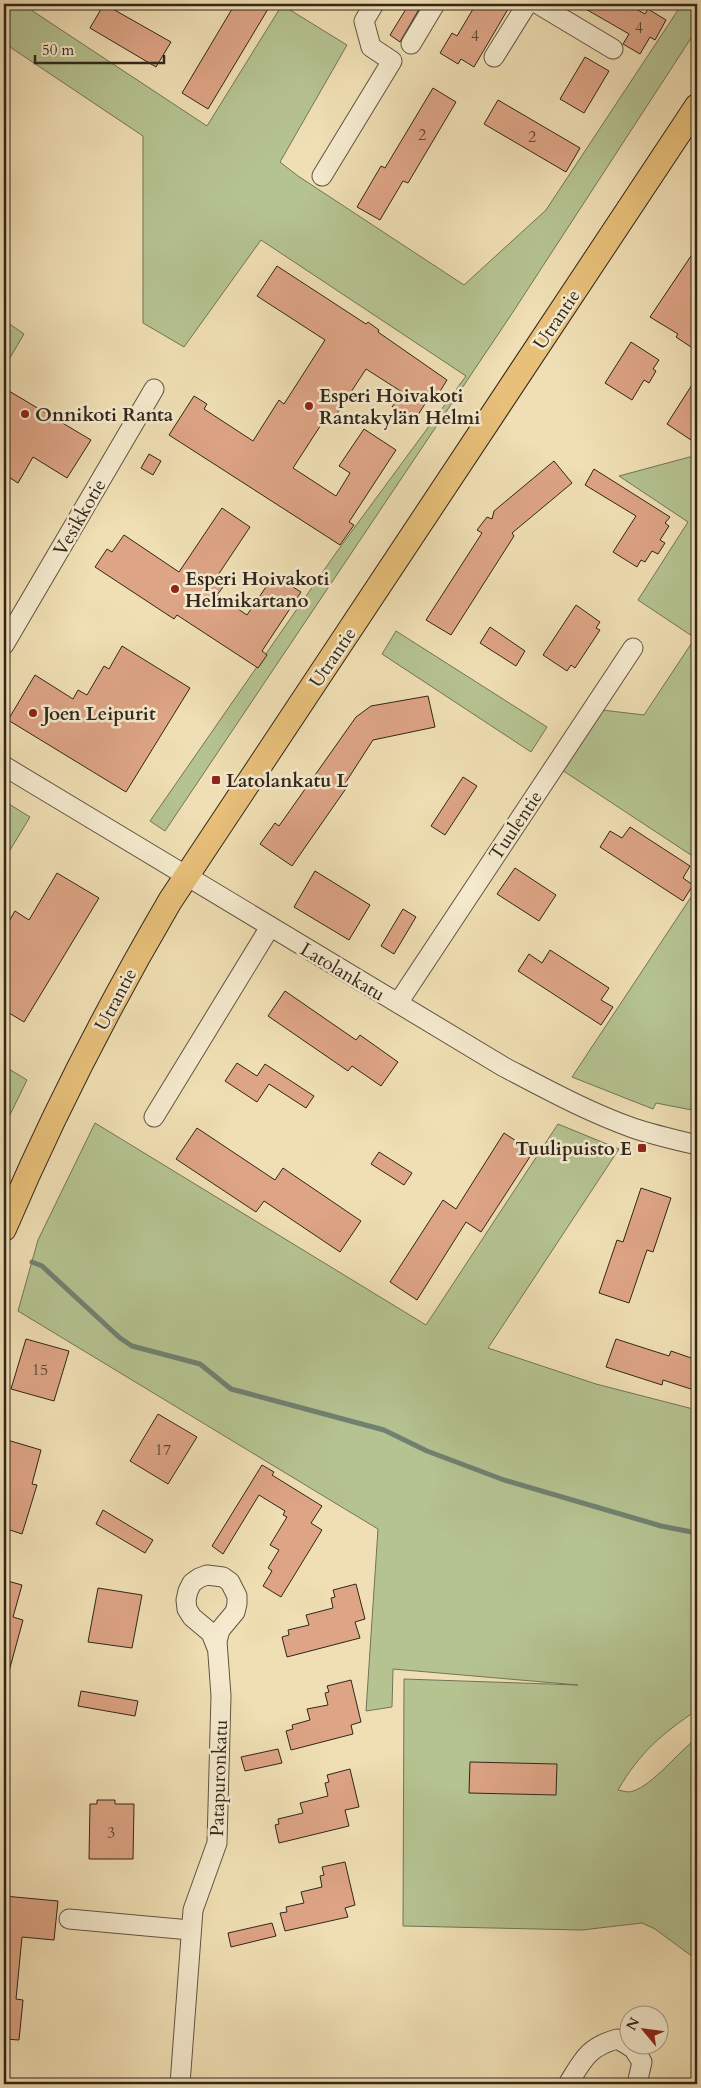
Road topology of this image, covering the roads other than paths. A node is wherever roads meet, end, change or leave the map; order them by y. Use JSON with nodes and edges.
{"nodes":[{"id":1,"x":374,"y":4,"type":"edge"},
{"id":2,"x":435,"y":4,"type":"edge"},
{"id":3,"x":527,"y":4,"type":"edge"},
{"id":4,"x":538,"y":4,"type":"edge"},
{"id":5,"x":411,"y":44,"type":"dead end"},
{"id":6,"x":613,"y":49,"type":"dead end"},
{"id":7,"x":494,"y":58,"type":"dead end"},
{"id":8,"x":697,"y":106,"type":"edge"},
{"id":9,"x":322,"y":176,"type":"dead end"},
{"id":10,"x":154,"y":389,"type":"dead end"},
{"id":11,"x":4,"y":645,"type":"edge"},
{"id":12,"x":633,"y":648,"type":"dead end"},
{"id":13,"x":4,"y":766,"type":"edge"},
{"id":14,"x":185,"y":877,"type":"junction"},
{"id":15,"x":270,"y":927,"type":"junction"},
{"id":16,"x":398,"y":1003,"type":"junction"},
{"id":17,"x":154,"y":1117,"type":"dead end"},
{"id":18,"x":697,"y":1145,"type":"edge"},
{"id":19,"x":4,"y":1229,"type":"edge"},
{"id":20,"x":230,"y":1618,"type":"junction"},
{"id":21,"x":198,"y":1622,"type":"junction"},
{"id":22,"x":217,"y":1648,"type":"junction"},
{"id":23,"x":69,"y":1919,"type":"dead end"},
{"id":24,"x":190,"y":1930,"type":"junction"},
{"id":25,"x":618,"y":2040,"type":"edge"},
{"id":26,"x":638,"y":2056,"type":"edge"},
{"id":27,"x":180,"y":2084,"type":"edge"},
{"id":28,"x":568,"y":2084,"type":"edge"},
{"id":29,"x":637,"y":2084,"type":"edge"}],
"edges":[{"from":1,"to":9,"type":"street"},
{"from":2,"to":5,"type":"street"},
{"from":3,"to":7,"type":"street"},
{"from":4,"to":6,"type":"street"},
{"from":8,"to":14,"type":"main road","name":"Utrantie"},
{"from":10,"to":11,"type":"street","name":"Vesikkotie"},
{"from":12,"to":16,"type":"street","name":"Tuulentie"},
{"from":13,"to":14,"type":"street","name":"Latolankatu"},
{"from":14,"to":15,"type":"street","name":"Latolankatu"},
{"from":14,"to":19,"type":"main road","name":"Utrantie"},
{"from":15,"to":16,"type":"street","name":"Latolankatu"},
{"from":15,"to":17,"type":"street"},
{"from":16,"to":18,"type":"street","name":"Latolankatu"},
{"from":20,"to":21,"type":"street"},
{"from":20,"to":21,"type":"street","name":"Patapuronkatu"},
{"from":20,"to":22,"type":"street","name":"Patapuronkatu"},
{"from":21,"to":22,"type":"street","name":"Patapuronkatu"},
{"from":22,"to":24,"type":"street","name":"Patapuronkatu"},
{"from":23,"to":24,"type":"street"},
{"from":24,"to":27,"type":"street","name":"Patapuronkatu"},
{"from":25,"to":28,"type":"street"},
{"from":26,"to":29,"type":"street"}]}
